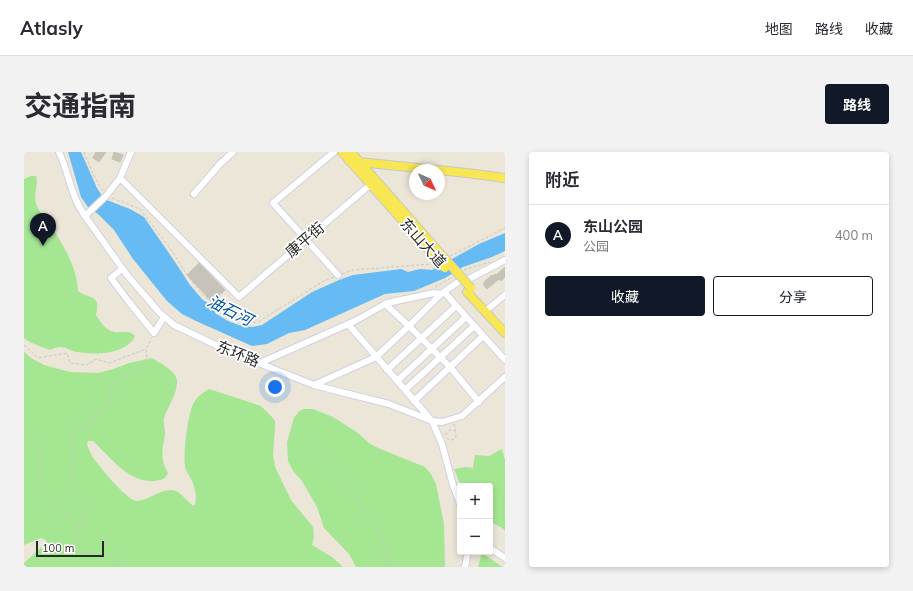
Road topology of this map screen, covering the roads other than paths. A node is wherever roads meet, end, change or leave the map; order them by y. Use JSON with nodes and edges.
{"nodes":[{"id":1,"x":59,"y":152,"type":"edge"},
{"id":2,"x":131,"y":152,"type":"edge"},
{"id":3,"x":233,"y":152,"type":"edge"},
{"id":4,"x":334,"y":152,"type":"edge"},
{"id":5,"x":342,"y":152,"type":"edge"},
{"id":6,"x":351,"y":152,"type":"edge"},
{"id":7,"x":350,"y":161,"type":"junction"},
{"id":8,"x":360,"y":162,"type":"junction"},
{"id":9,"x":120,"y":178,"type":"junction"},
{"id":10,"x":505,"y":178,"type":"edge"},
{"id":11,"x":371,"y":184,"type":"junction"},
{"id":12,"x":194,"y":194,"type":"dead end"},
{"id":13,"x":87,"y":214,"type":"junction"},
{"id":14,"x":306,"y":239,"type":"junction"},
{"id":15,"x":436,"y":253,"type":"junction"},
{"id":16,"x":505,"y":260,"type":"edge"},
{"id":17,"x":122,"y":269,"type":"junction"},
{"id":18,"x":338,"y":275,"type":"dead end"},
{"id":19,"x":459,"y":279,"type":"junction"},
{"id":20,"x":469,"y":290,"type":"junction"},
{"id":21,"x":442,"y":293,"type":"junction"},
{"id":22,"x":505,"y":295,"type":"edge"},
{"id":23,"x":385,"y":304,"type":"junction"},
{"id":24,"x":456,"y":306,"type":"junction"},
{"id":25,"x":489,"y":308,"type":"junction"},
{"id":26,"x":164,"y":317,"type":"junction"},
{"id":27,"x":466,"y":317,"type":"junction"},
{"id":28,"x":348,"y":324,"type":"junction"},
{"id":29,"x":409,"y":326,"type":"junction"},
{"id":30,"x":474,"y":326,"type":"junction"},
{"id":31,"x":505,"y":326,"type":"edge"},
{"id":32,"x":505,"y":333,"type":"edge"},
{"id":33,"x":483,"y":336,"type":"junction"},
{"id":34,"x":421,"y":338,"type":"junction"},
{"id":35,"x":432,"y":348,"type":"junction"},
{"id":36,"x":376,"y":357,"type":"junction"},
{"id":37,"x":441,"y":357,"type":"junction"},
{"id":38,"x":505,"y":360,"type":"edge"},
{"id":39,"x":260,"y":362,"type":"junction"},
{"id":40,"x":450,"y":367,"type":"junction"},
{"id":41,"x":387,"y":370,"type":"junction"},
{"id":42,"x":505,"y":377,"type":"edge"},
{"id":43,"x":396,"y":381,"type":"junction"},
{"id":44,"x":314,"y":385,"type":"junction"},
{"id":45,"x":405,"y":390,"type":"junction"},
{"id":46,"x":414,"y":401,"type":"junction"},
{"id":47,"x":479,"y":402,"type":"junction"},
{"id":48,"x":432,"y":421,"type":"junction"},
{"id":49,"x":457,"y":496,"type":"edge"},
{"id":50,"x":493,"y":550,"type":"edge"},
{"id":51,"x":467,"y":555,"type":"edge"},
{"id":52,"x":505,"y":558,"type":"edge"},
{"id":53,"x":465,"y":567,"type":"edge"}],
"edges":[{"from":1,"to":13,"type":"street","name":"东环路"},
{"from":2,"to":9,"type":"street"},
{"from":3,"to":12,"type":"street"},
{"from":4,"to":14,"type":"street"},
{"from":5,"to":7,"type":"main road","name":"东山大道"},
{"from":6,"to":8,"type":"main road","name":"东山大道"},
{"from":7,"to":8,"type":"main road"},
{"from":7,"to":11,"type":"main road","name":"东山大道"},
{"from":8,"to":10,"type":"main road"},
{"from":8,"to":15,"type":"main road","name":"东山大道"},
{"from":9,"to":13,"type":"street"},
{"from":9,"to":14,"type":"street","name":"康平街"},
{"from":11,"to":14,"type":"street","name":"康平街"},
{"from":11,"to":15,"type":"main road","name":"东山大道"},
{"from":13,"to":17,"type":"street","name":"东环路"},
{"from":14,"to":18,"type":"street"},
{"from":15,"to":19,"type":"main road","name":"东山大道","bridge":true},
{"from":15,"to":19,"type":"main road","name":"东山大道","bridge":true},
{"from":16,"to":19,"type":"street"},
{"from":17,"to":26,"type":"street","name":"东环路"},
{"from":17,"to":26,"type":"street"},
{"from":19,"to":20,"type":"main road","name":"东山大道","bridge":true},
{"from":19,"to":21,"type":"street"},
{"from":20,"to":25,"type":"main road","name":"东山大道"},
{"from":20,"to":32,"type":"main road","name":"东山大道"},
{"from":21,"to":23,"type":"street"},
{"from":21,"to":24,"type":"street"},
{"from":21,"to":29,"type":"street"},
{"from":22,"to":25,"type":"street"},
{"from":23,"to":28,"type":"street"},
{"from":23,"to":29,"type":"street"},
{"from":24,"to":27,"type":"street"},
{"from":24,"to":34,"type":"street"},
{"from":25,"to":31,"type":"main road","name":"东山大道"},
{"from":26,"to":39,"type":"street","name":"东环路"},
{"from":27,"to":30,"type":"street"},
{"from":27,"to":35,"type":"street"},
{"from":28,"to":36,"type":"street"},
{"from":28,"to":39,"type":"street"},
{"from":29,"to":34,"type":"street"},
{"from":29,"to":36,"type":"street"},
{"from":30,"to":33,"type":"street"},
{"from":30,"to":37,"type":"street"},
{"from":33,"to":38,"type":"street"},
{"from":33,"to":40,"type":"street"},
{"from":34,"to":35,"type":"street"},
{"from":34,"to":41,"type":"street"},
{"from":35,"to":37,"type":"street"},
{"from":35,"to":43,"type":"street"},
{"from":36,"to":41,"type":"street"},
{"from":36,"to":44,"type":"street"},
{"from":37,"to":40,"type":"street"},
{"from":37,"to":45,"type":"street"},
{"from":39,"to":44,"type":"street","name":"东环路"},
{"from":40,"to":46,"type":"street"},
{"from":40,"to":47,"type":"street"},
{"from":41,"to":43,"type":"street"},
{"from":42,"to":47,"type":"street","name":"东环路"},
{"from":43,"to":45,"type":"street"},
{"from":44,"to":48,"type":"street","name":"东环路"},
{"from":45,"to":46,"type":"street"},
{"from":46,"to":48,"type":"street"},
{"from":47,"to":48,"type":"street","name":"东环路"},
{"from":48,"to":49,"type":"street"},
{"from":50,"to":52,"type":"street"},
{"from":51,"to":53,"type":"street"}]}
